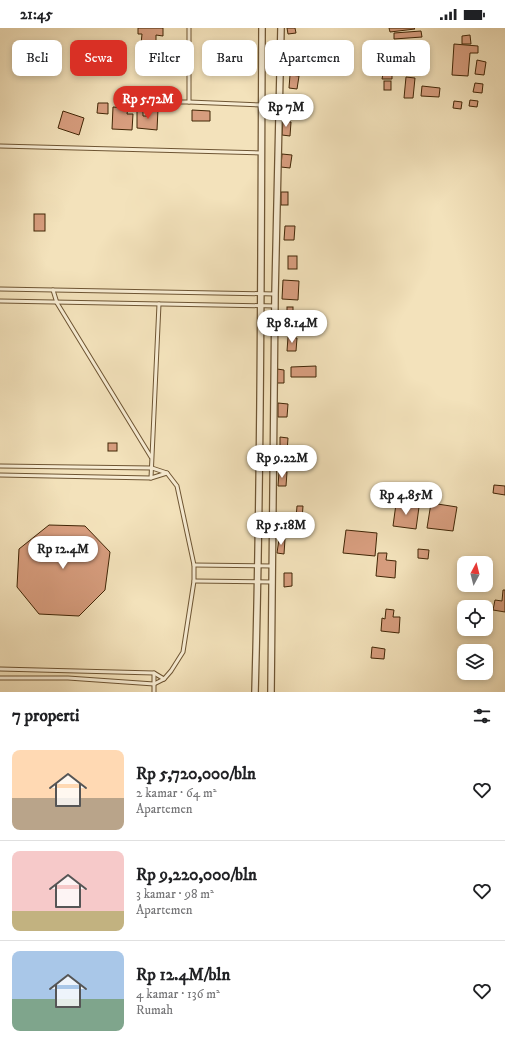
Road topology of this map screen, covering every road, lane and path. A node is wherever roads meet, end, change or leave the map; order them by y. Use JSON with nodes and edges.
{"nodes":[{"id":1,"x":189,"y":28,"type":"edge"},
{"id":2,"x":262,"y":28,"type":"edge"},
{"id":3,"x":281,"y":28,"type":"edge"},
{"id":4,"x":119,"y":102,"type":"dead end"},
{"id":5,"x":189,"y":102,"type":"junction"},
{"id":6,"x":262,"y":105,"type":"junction"},
{"id":7,"x":0,"y":146,"type":"edge"},
{"id":8,"x":262,"y":153,"type":"junction"},
{"id":9,"x":0,"y":289,"type":"edge"},
{"id":10,"x":53,"y":290,"type":"junction"},
{"id":11,"x":260,"y":293,"type":"junction"},
{"id":12,"x":275,"y":294,"type":"junction"},
{"id":13,"x":0,"y":301,"type":"edge"},
{"id":14,"x":57,"y":303,"type":"junction"},
{"id":15,"x":159,"y":304,"type":"junction"},
{"id":16,"x":260,"y":306,"type":"junction"},
{"id":17,"x":274,"y":306,"type":"junction"},
{"id":18,"x":151,"y":457,"type":"junction"},
{"id":19,"x":0,"y":466,"type":"edge"},
{"id":20,"x":152,"y":468,"type":"junction"},
{"id":21,"x":166,"y":473,"type":"junction"},
{"id":22,"x":0,"y":475,"type":"edge"},
{"id":23,"x":151,"y":478,"type":"junction"},
{"id":24,"x":194,"y":565,"type":"junction"},
{"id":25,"x":258,"y":565,"type":"junction"},
{"id":26,"x":272,"y":566,"type":"junction"},
{"id":27,"x":194,"y":581,"type":"junction"},
{"id":28,"x":258,"y":582,"type":"junction"},
{"id":29,"x":272,"y":582,"type":"junction"},
{"id":30,"x":0,"y":669,"type":"edge"},
{"id":31,"x":154,"y":674,"type":"junction"},
{"id":32,"x":0,"y":678,"type":"edge"},
{"id":33,"x":164,"y":679,"type":"junction"},
{"id":34,"x":154,"y":684,"type":"junction"},
{"id":35,"x":154,"y":692,"type":"edge"},
{"id":36,"x":255,"y":692,"type":"edge"},
{"id":37,"x":271,"y":692,"type":"edge"}],
"edges":[{"from":1,"to":5,"type":"lane"},
{"from":2,"to":6,"type":"street"},
{"from":3,"to":12,"type":"street"},
{"from":4,"to":5,"type":"lane"},
{"from":5,"to":6,"type":"lane"},
{"from":6,"to":8,"type":"street"},
{"from":7,"to":8,"type":"lane"},
{"from":8,"to":11,"type":"street"},
{"from":9,"to":10,"type":"lane"},
{"from":10,"to":11,"type":"lane"},
{"from":10,"to":14,"type":"lane"},
{"from":11,"to":12,"type":"lane"},
{"from":11,"to":16,"type":"street"},
{"from":12,"to":17,"type":"street"},
{"from":13,"to":14,"type":"lane"},
{"from":14,"to":15,"type":"lane"},
{"from":14,"to":18,"type":"lane"},
{"from":15,"to":16,"type":"lane"},
{"from":15,"to":18,"type":"lane"},
{"from":16,"to":17,"type":"lane"},
{"from":16,"to":25,"type":"street"},
{"from":17,"to":26,"type":"street"},
{"from":18,"to":20,"type":"lane"},
{"from":19,"to":20,"type":"lane"},
{"from":20,"to":21,"type":"lane"},
{"from":20,"to":23,"type":"lane"},
{"from":21,"to":23,"type":"lane"},
{"from":21,"to":24,"type":"lane"},
{"from":22,"to":23,"type":"lane"},
{"from":24,"to":25,"type":"lane"},
{"from":24,"to":27,"type":"lane"},
{"from":25,"to":26,"type":"lane"},
{"from":25,"to":28,"type":"street"},
{"from":26,"to":29,"type":"street"},
{"from":27,"to":28,"type":"lane"},
{"from":27,"to":33,"type":"lane"},
{"from":28,"to":29,"type":"lane"},
{"from":28,"to":36,"type":"street"},
{"from":29,"to":37,"type":"street"},
{"from":30,"to":31,"type":"lane"},
{"from":31,"to":33,"type":"lane"},
{"from":31,"to":34,"type":"lane"},
{"from":32,"to":34,"type":"lane"},
{"from":33,"to":34,"type":"lane"},
{"from":34,"to":35,"type":"lane"}]}
